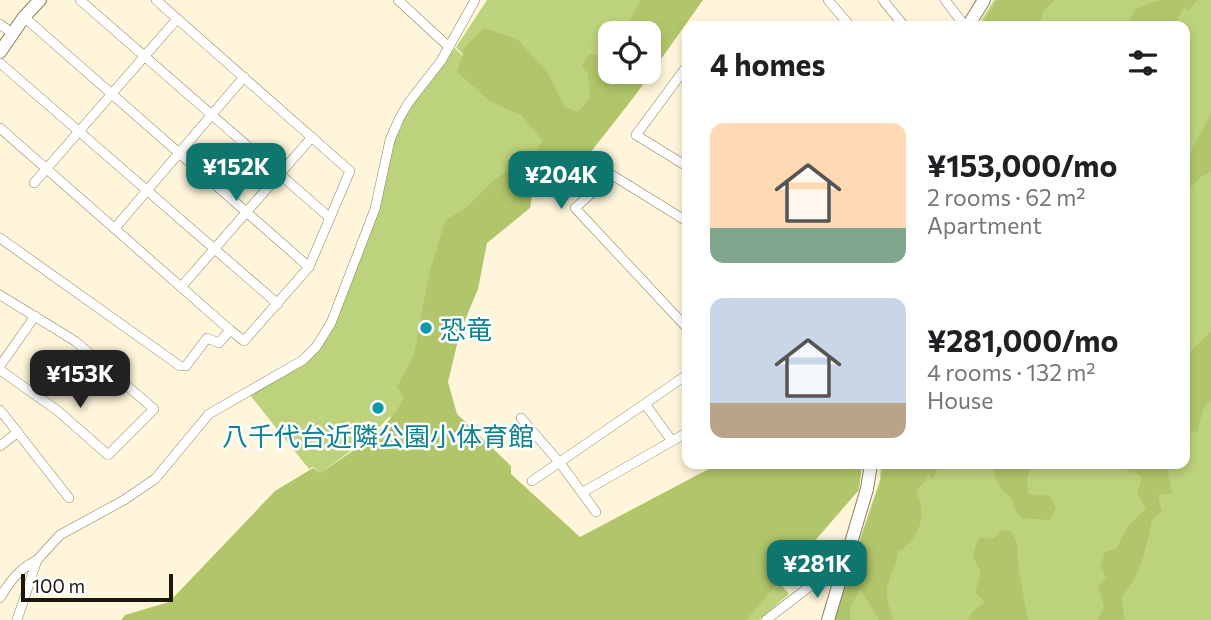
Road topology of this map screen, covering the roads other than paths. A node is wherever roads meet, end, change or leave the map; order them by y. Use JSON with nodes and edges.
{"nodes":[{"id":1,"x":40,"y":0,"type":"edge"},
{"id":2,"x":80,"y":0,"type":"edge"},
{"id":3,"x":156,"y":0,"type":"edge"},
{"id":4,"x":398,"y":0,"type":"edge"},
{"id":5,"x":475,"y":0,"type":"edge"},
{"id":6,"x":828,"y":0,"type":"edge"},
{"id":7,"x":883,"y":0,"type":"edge"},
{"id":8,"x":945,"y":0,"type":"edge"},
{"id":9,"x":984,"y":0,"type":"edge"},
{"id":10,"x":24,"y":18,"type":"junction"},
{"id":11,"x":177,"y":19,"type":"junction"},
{"id":12,"x":846,"y":21,"type":"edge"},
{"id":13,"x":900,"y":21,"type":"edge"},
{"id":14,"x":963,"y":21,"type":"edge"},
{"id":15,"x":970,"y":21,"type":"edge"},
{"id":16,"x":0,"y":24,"type":"edge"},
{"id":17,"x":12,"y":33,"type":"junction"},
{"id":18,"x":449,"y":47,"type":"junction"},
{"id":19,"x":0,"y":52,"type":"edge"},
{"id":20,"x":144,"y":57,"type":"junction"},
{"id":21,"x":0,"y":63,"type":"edge"},
{"id":22,"x":682,"y":73,"type":"edge"},
{"id":23,"x":244,"y":77,"type":"junction"},
{"id":24,"x":112,"y":94,"type":"junction"},
{"id":25,"x":213,"y":116,"type":"junction"},
{"id":26,"x":0,"y":128,"type":"edge"},
{"id":27,"x":80,"y":132,"type":"junction"},
{"id":28,"x":312,"y":137,"type":"junction"},
{"id":29,"x":180,"y":153,"type":"junction"},
{"id":30,"x":682,"y":163,"type":"edge"},
{"id":31,"x":47,"y":169,"type":"junction"},
{"id":32,"x":280,"y":174,"type":"junction"},
{"id":33,"x":34,"y":183,"type":"dead end"},
{"id":34,"x":147,"y":191,"type":"junction"},
{"id":35,"x":248,"y":211,"type":"junction"},
{"id":36,"x":330,"y":218,"type":"junction"},
{"id":37,"x":682,"y":218,"type":"edge"},
{"id":38,"x":115,"y":228,"type":"junction"},
{"id":39,"x":0,"y":238,"type":"edge"},
{"id":40,"x":214,"y":249,"type":"junction"},
{"id":41,"x":309,"y":267,"type":"junction"},
{"id":42,"x":181,"y":286,"type":"junction"},
{"id":43,"x":0,"y":295,"type":"edge"},
{"id":44,"x":278,"y":304,"type":"junction"},
{"id":45,"x":35,"y":316,"type":"junction"},
{"id":46,"x":682,"y":319,"type":"edge"},
{"id":47,"x":230,"y":330,"type":"junction"},
{"id":48,"x":0,"y":368,"type":"edge"},
{"id":49,"x":682,"y":378,"type":"edge"},
{"id":50,"x":645,"y":404,"type":"junction"},
{"id":51,"x":0,"y":410,"type":"edge"},
{"id":52,"x":521,"y":418,"type":"dead end"},
{"id":53,"x":18,"y":432,"type":"junction"},
{"id":54,"x":682,"y":435,"type":"edge"},
{"id":55,"x":672,"y":441,"type":"junction"},
{"id":56,"x":0,"y":446,"type":"edge"},
{"id":57,"x":560,"y":463,"type":"junction"},
{"id":58,"x":870,"y":469,"type":"edge"},
{"id":59,"x":532,"y":481,"type":"dead end"},
{"id":60,"x":583,"y":492,"type":"junction"},
{"id":61,"x":68,"y":498,"type":"dead end"},
{"id":62,"x":596,"y":512,"type":"dead end"},
{"id":63,"x":849,"y":556,"type":"junction"},
{"id":64,"x":37,"y":560,"type":"junction"},
{"id":65,"x":0,"y":598,"type":"edge"},
{"id":66,"x":17,"y":620,"type":"edge"},
{"id":67,"x":766,"y":620,"type":"edge"},
{"id":68,"x":828,"y":620,"type":"edge"}],
"edges":[{"from":1,"to":10,"type":"street"},
{"from":2,"to":20,"type":"street"},
{"from":3,"to":11,"type":"street"},
{"from":4,"to":18,"type":"street"},
{"from":5,"to":18,"type":"street"},
{"from":6,"to":12,"type":"street"},
{"from":7,"to":13,"type":"street"},
{"from":8,"to":14,"type":"street"},
{"from":9,"to":15,"type":"street"},
{"from":10,"to":17,"type":"street"},
{"from":10,"to":24,"type":"street"},
{"from":11,"to":20,"type":"street"},
{"from":11,"to":23,"type":"street"},
{"from":16,"to":17,"type":"street"},
{"from":17,"to":19,"type":"street"},
{"from":18,"to":64,"type":"street"},
{"from":20,"to":24,"type":"street"},
{"from":20,"to":25,"type":"street"},
{"from":21,"to":27,"type":"street"},
{"from":22,"to":30,"type":"street"},
{"from":23,"to":25,"type":"street"},
{"from":23,"to":28,"type":"street"},
{"from":24,"to":27,"type":"street"},
{"from":24,"to":29,"type":"street"},
{"from":25,"to":29,"type":"street"},
{"from":25,"to":32,"type":"street"},
{"from":26,"to":31,"type":"street"},
{"from":27,"to":31,"type":"street"},
{"from":27,"to":34,"type":"street"},
{"from":28,"to":32,"type":"street"},
{"from":28,"to":36,"type":"street"},
{"from":29,"to":34,"type":"street"},
{"from":29,"to":35,"type":"street"},
{"from":31,"to":33,"type":"street"},
{"from":31,"to":38,"type":"street"},
{"from":32,"to":35,"type":"street"},
{"from":32,"to":36,"type":"street"},
{"from":34,"to":38,"type":"street"},
{"from":34,"to":40,"type":"street"},
{"from":35,"to":40,"type":"street"},
{"from":35,"to":41,"type":"street"},
{"from":36,"to":41,"type":"street"},
{"from":37,"to":46,"type":"street"},
{"from":38,"to":42,"type":"street"},
{"from":39,"to":47,"type":"street"},
{"from":40,"to":42,"type":"street"},
{"from":40,"to":44,"type":"street"},
{"from":41,"to":44,"type":"street"},
{"from":42,"to":47,"type":"street"},
{"from":43,"to":45,"type":"street"},
{"from":44,"to":47,"type":"street"},
{"from":45,"to":48,"type":"street"},
{"from":45,"to":48,"type":"street"},
{"from":49,"to":50,"type":"street"},
{"from":50,"to":55,"type":"street"},
{"from":50,"to":57,"type":"street"},
{"from":51,"to":53,"type":"street"},
{"from":52,"to":57,"type":"street"},
{"from":53,"to":56,"type":"street"},
{"from":53,"to":61,"type":"street"},
{"from":54,"to":55,"type":"street"},
{"from":55,"to":60,"type":"street"},
{"from":57,"to":59,"type":"street"},
{"from":57,"to":60,"type":"street"},
{"from":58,"to":63,"type":"street"},
{"from":60,"to":62,"type":"street"},
{"from":63,"to":67,"type":"street"},
{"from":63,"to":68,"type":"street"},
{"from":64,"to":65,"type":"street"},
{"from":64,"to":66,"type":"street"}]}
